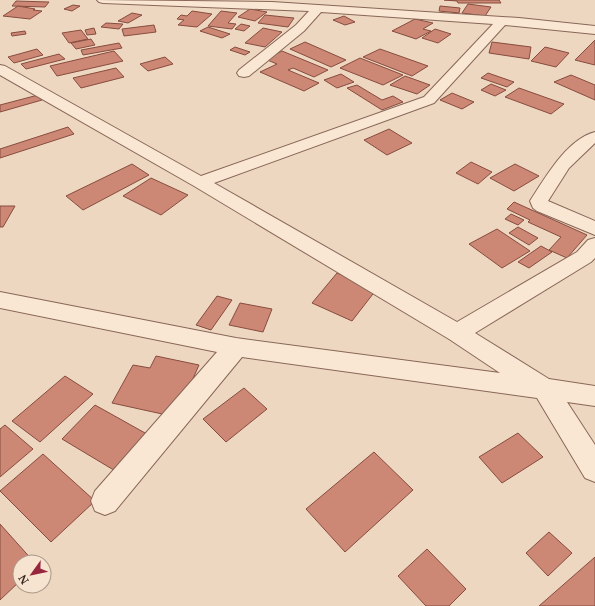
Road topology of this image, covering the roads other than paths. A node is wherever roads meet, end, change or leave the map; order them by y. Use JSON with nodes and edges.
{"nodes":[{"id":1,"x":104,"y":0,"type":"edge"},
{"id":2,"x":318,"y":8,"type":"junction"},
{"id":3,"x":502,"y":21,"type":"junction"},
{"id":4,"x":595,"y":30,"type":"edge"},
{"id":5,"x":0,"y":69,"type":"edge"},
{"id":6,"x":244,"y":73,"type":"dead end"},
{"id":7,"x":595,"y":137,"type":"edge"},
{"id":8,"x":200,"y":182,"type":"junction"},
{"id":9,"x":595,"y":229,"type":"edge"},
{"id":10,"x":595,"y":245,"type":"edge"},
{"id":11,"x":0,"y":300,"type":"edge"},
{"id":12,"x":457,"y":333,"type":"junction"},
{"id":13,"x":236,"y":347,"type":"junction"},
{"id":14,"x":545,"y":390,"type":"junction"},
{"id":15,"x":595,"y":396,"type":"edge"},
{"id":16,"x":595,"y":470,"type":"edge"},
{"id":17,"x":106,"y":501,"type":"dead end"}],
"edges":[{"from":1,"to":2,"type":"street"},
{"from":2,"to":3,"type":"street"},
{"from":2,"to":6,"type":"street"},
{"from":3,"to":4,"type":"street"},
{"from":3,"to":8,"type":"street"},
{"from":5,"to":8,"type":"street"},
{"from":7,"to":9,"type":"street"},
{"from":8,"to":12,"type":"street"},
{"from":10,"to":12,"type":"street"},
{"from":11,"to":13,"type":"street"},
{"from":12,"to":14,"type":"street"},
{"from":13,"to":14,"type":"street"},
{"from":13,"to":17,"type":"street"},
{"from":14,"to":15,"type":"street"},
{"from":14,"to":16,"type":"street"}]}
